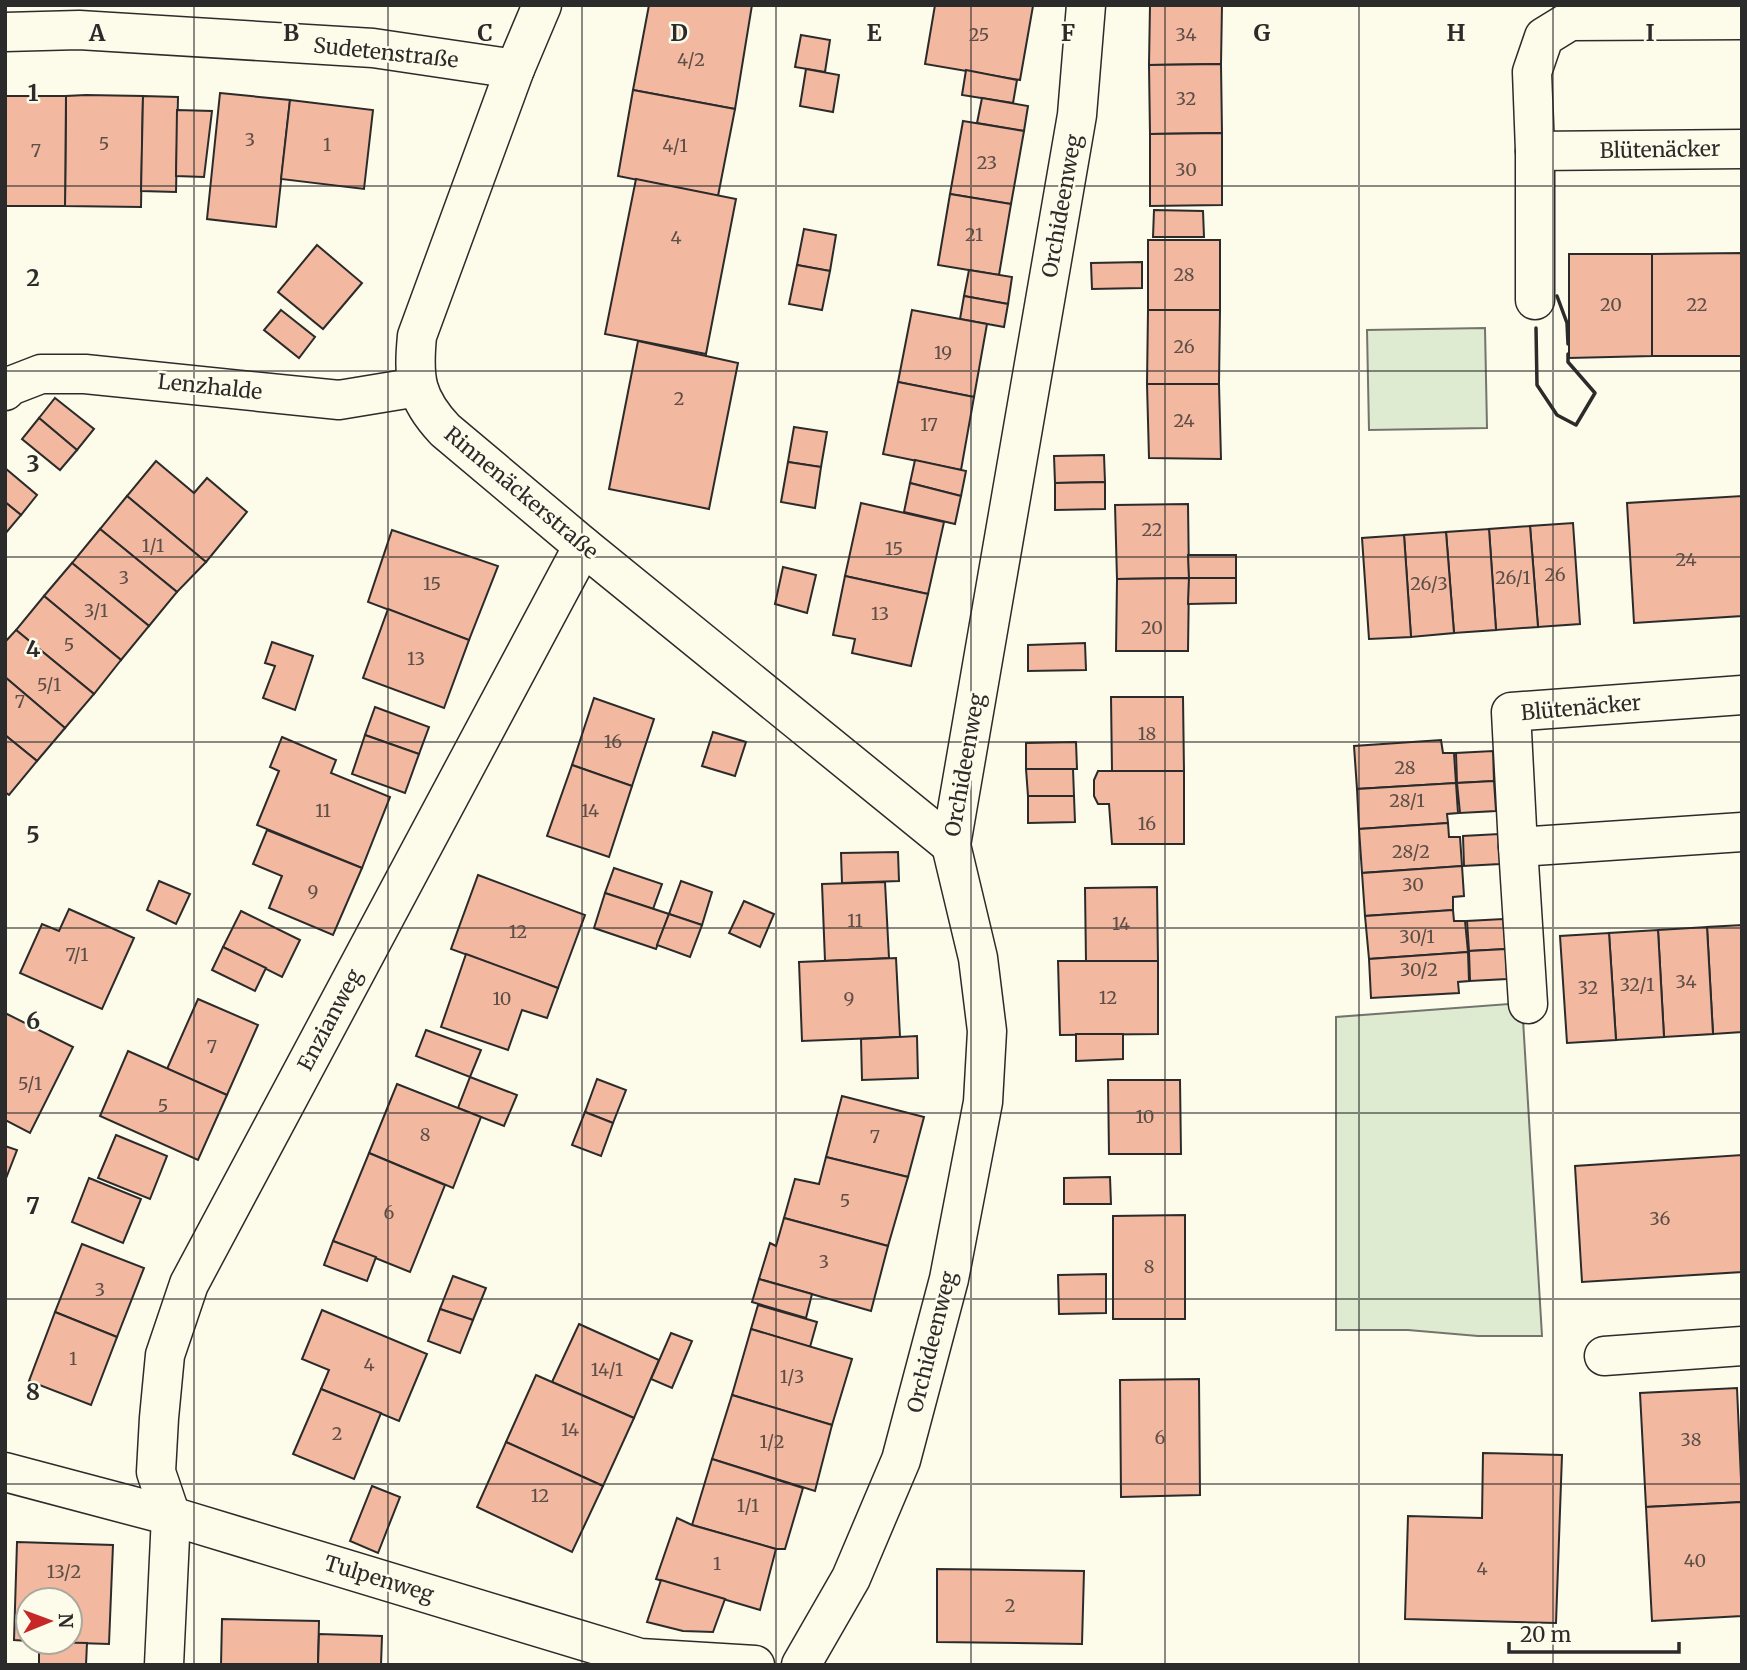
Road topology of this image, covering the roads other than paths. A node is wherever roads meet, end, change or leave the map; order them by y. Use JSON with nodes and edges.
{"nodes":[{"id":1,"x":542,"y":5,"type":"edge"},
{"id":2,"x":1086,"y":5,"type":"edge"},
{"id":3,"x":1742,"y":20,"type":"edge"},
{"id":4,"x":5,"y":32,"type":"edge"},
{"id":5,"x":515,"y":69,"type":"junction"},
{"id":6,"x":1742,"y":149,"type":"edge"},
{"id":7,"x":1535,"y":151,"type":"junction"},
{"id":8,"x":1535,"y":300,"type":"dead end"},
{"id":9,"x":418,"y":387,"type":"junction"},
{"id":10,"x":5,"y":391,"type":"edge"},
{"id":11,"x":583,"y":546,"type":"junction"},
{"id":12,"x":1742,"y":695,"type":"edge"},
{"id":13,"x":1742,"y":832,"type":"edge"},
{"id":14,"x":951,"y":845,"type":"junction"},
{"id":15,"x":1518,"y":846,"type":"junction"},
{"id":16,"x":1528,"y":1004,"type":"dead end"},
{"id":17,"x":1742,"y":1346,"type":"edge"},
{"id":18,"x":1604,"y":1356,"type":"dead end"},
{"id":19,"x":5,"y":1472,"type":"edge"},
{"id":20,"x":172,"y":1516,"type":"junction"},
{"id":21,"x":164,"y":1665,"type":"edge"},
{"id":22,"x":755,"y":1665,"type":"edge"},
{"id":23,"x":801,"y":1665,"type":"edge"}],
"edges":[{"from":1,"to":5,"type":"street","name":"Rinnenäckerstraße"},
{"from":2,"to":14,"type":"street","name":"Orchideenweg"},
{"from":3,"to":7,"type":"street"},
{"from":4,"to":5,"type":"street","name":"Sudetenstraße"},
{"from":5,"to":9,"type":"street","name":"Rinnenäckerstraße"},
{"from":6,"to":7,"type":"street","name":"Blütenäcker"},
{"from":7,"to":8,"type":"street"},
{"from":9,"to":10,"type":"street","name":"Lenzhalde"},
{"from":9,"to":11,"type":"street","name":"Rinnenäckerstraße"},
{"from":11,"to":14,"type":"street","name":"Rinnenäckerstraße"},
{"from":11,"to":20,"type":"street","name":"Enzianweg"},
{"from":12,"to":15,"type":"street","name":"Blütenäcker"},
{"from":13,"to":15,"type":"street"},
{"from":14,"to":23,"type":"street","name":"Orchideenweg"},
{"from":15,"to":16,"type":"street","name":"Blütenäcker"},
{"from":17,"to":18,"type":"street"},
{"from":19,"to":20,"type":"street","name":"Tulpenweg"},
{"from":20,"to":21,"type":"street"},
{"from":20,"to":22,"type":"street","name":"Tulpenweg"}]}
